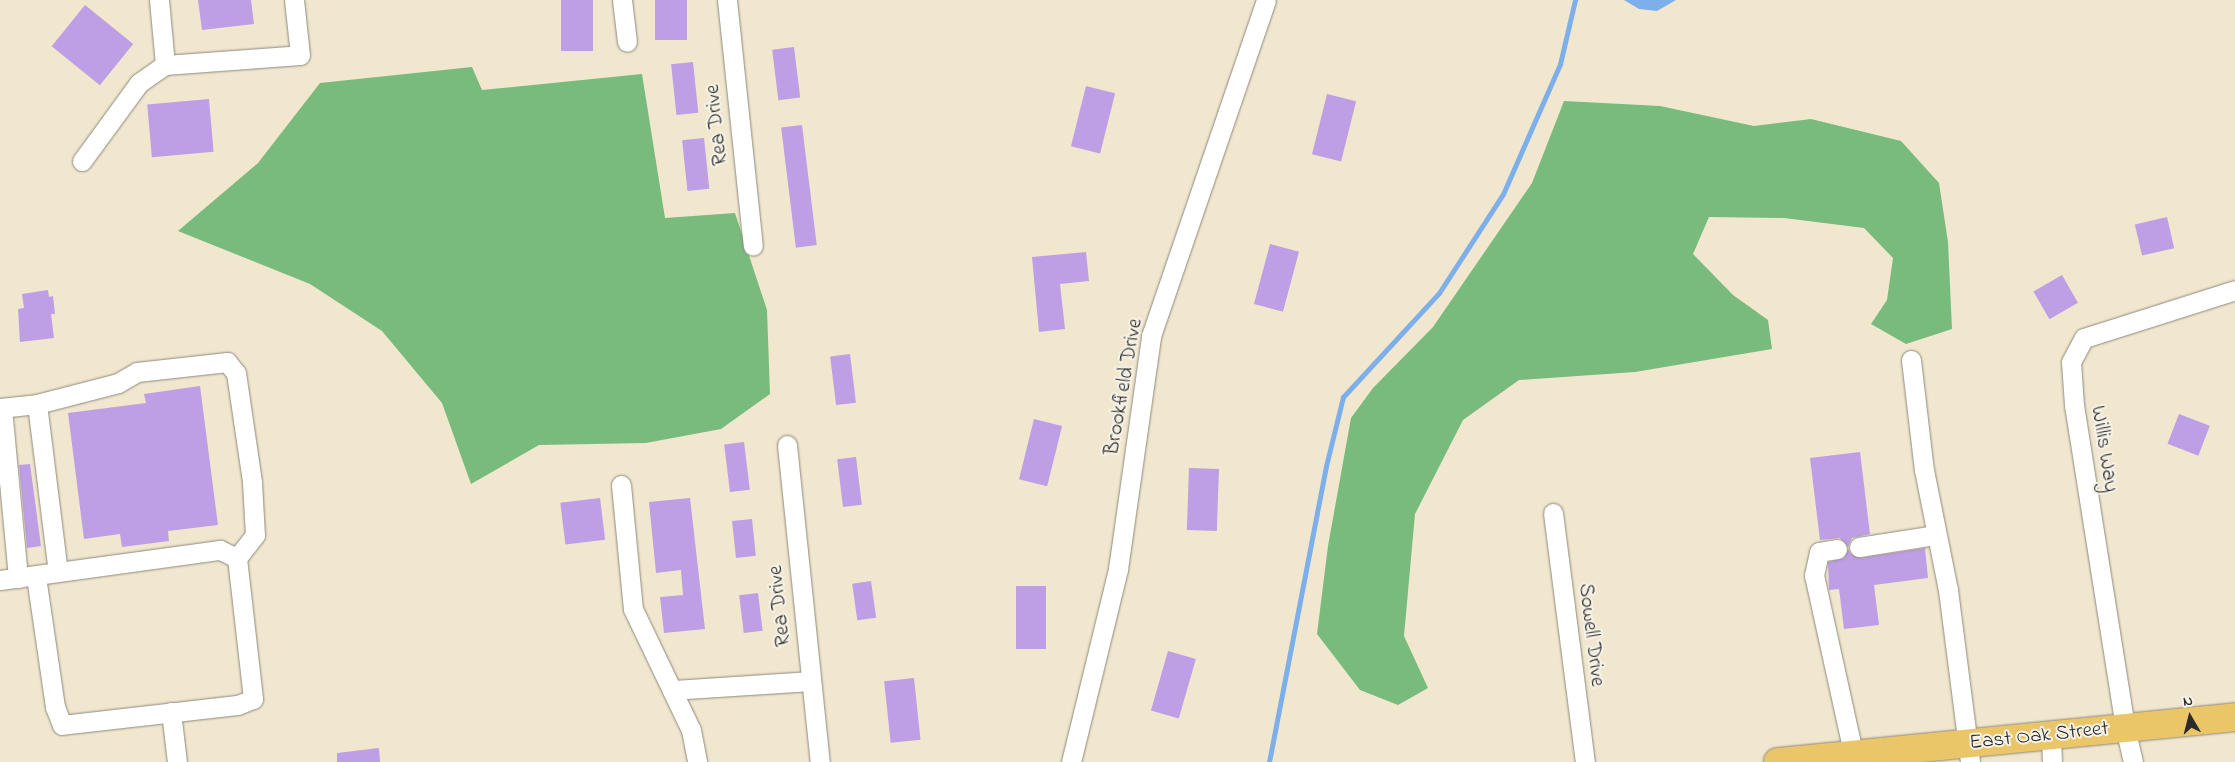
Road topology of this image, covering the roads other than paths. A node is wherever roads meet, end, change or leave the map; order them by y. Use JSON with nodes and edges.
{"nodes":[{"id":1,"x":159,"y":0,"type":"edge"},
{"id":2,"x":294,"y":0,"type":"edge"},
{"id":3,"x":622,"y":0,"type":"edge"},
{"id":4,"x":727,"y":0,"type":"edge"},
{"id":5,"x":1266,"y":0,"type":"edge"},
{"id":6,"x":627,"y":42,"type":"dead end"},
{"id":7,"x":165,"y":65,"type":"junction"},
{"id":8,"x":82,"y":161,"type":"dead end"},
{"id":9,"x":753,"y":246,"type":"dead end"},
{"id":10,"x":2235,"y":290,"type":"edge"},
{"id":11,"x":1911,"y":360,"type":"dead end"},
{"id":12,"x":37,"y":404,"type":"junction"},
{"id":13,"x":1,"y":408,"type":"edge"},
{"id":14,"x":787,"y":445,"type":"dead end"},
{"id":15,"x":621,"y":486,"type":"dead end"},
{"id":16,"x":1553,"y":513,"type":"dead end"},
{"id":17,"x":1936,"y":535,"type":"junction"},
{"id":18,"x":1859,"y":547,"type":"dead end"},
{"id":19,"x":1838,"y":549,"type":"dead end"},
{"id":20,"x":237,"y":558,"type":"junction"},
{"id":21,"x":58,"y":572,"type":"junction"},
{"id":22,"x":18,"y":578,"type":"edge"},
{"id":23,"x":810,"y":682,"type":"junction"},
{"id":24,"x":672,"y":690,"type":"junction"},
{"id":25,"x":170,"y":712,"type":"junction"},
{"id":26,"x":2223,"y":718,"type":"edge"},
{"id":27,"x":2124,"y":727,"type":"junction"},
{"id":28,"x":2051,"y":734,"type":"junction"},
{"id":29,"x":1970,"y":752,"type":"edge"},
{"id":30,"x":1854,"y":758,"type":"edge"},
{"id":31,"x":1814,"y":760,"type":"edge"},
{"id":32,"x":178,"y":762,"type":"edge"},
{"id":33,"x":697,"y":762,"type":"edge"},
{"id":34,"x":820,"y":762,"type":"edge"},
{"id":35,"x":1071,"y":762,"type":"edge"},
{"id":36,"x":1585,"y":762,"type":"edge"},
{"id":37,"x":1778,"y":762,"type":"edge"},
{"id":38,"x":2052,"y":762,"type":"edge"},
{"id":39,"x":2133,"y":762,"type":"edge"}],
"edges":[{"from":1,"to":7,"type":"street"},
{"from":2,"to":7,"type":"street"},
{"from":3,"to":6,"type":"street"},
{"from":4,"to":9,"type":"street","name":"Rea Drive"},
{"from":5,"to":35,"type":"street","name":"Brookfield Drive"},
{"from":7,"to":8,"type":"street"},
{"from":10,"to":27,"type":"street","name":"Willis Way"},
{"from":11,"to":17,"type":"street"},
{"from":12,"to":13,"type":"street"},
{"from":12,"to":20,"type":"street"},
{"from":12,"to":21,"type":"street"},
{"from":13,"to":22,"type":"street"},
{"from":14,"to":23,"type":"street","name":"Rea Drive"},
{"from":15,"to":24,"type":"street"},
{"from":16,"to":36,"type":"street","name":"Sowell Drive"},
{"from":17,"to":18,"type":"street"},
{"from":17,"to":29,"type":"street"},
{"from":19,"to":30,"type":"street"},
{"from":20,"to":21,"type":"street"},
{"from":20,"to":25,"type":"street"},
{"from":21,"to":22,"type":"street"},
{"from":22,"to":25,"type":"street"},
{"from":23,"to":24,"type":"street"},
{"from":23,"to":34,"type":"street","name":"Rea Drive"},
{"from":24,"to":33,"type":"street"},
{"from":25,"to":32,"type":"street"},
{"from":26,"to":27,"type":"highway","name":"East Oak Street"},
{"from":27,"to":28,"type":"highway","name":"East Oak Street"},
{"from":27,"to":39,"type":"street","name":"Willis Way"},
{"from":28,"to":29,"type":"highway","name":"East Oak Street"},
{"from":28,"to":38,"type":"street"},
{"from":29,"to":30,"type":"highway","name":"East Oak Street"},
{"from":30,"to":31,"type":"highway","name":"East Oak Street"},
{"from":31,"to":37,"type":"highway","name":"East Oak Street"}]}
